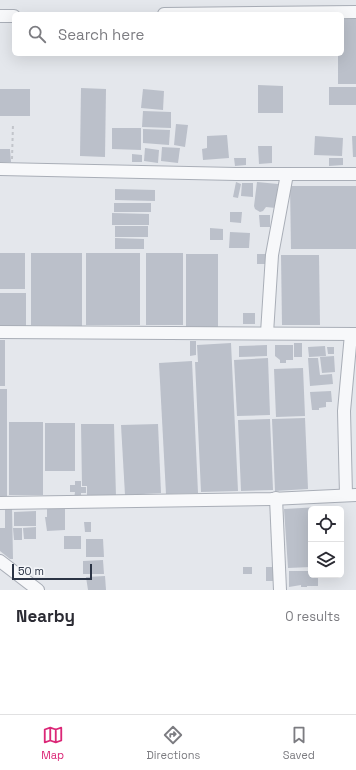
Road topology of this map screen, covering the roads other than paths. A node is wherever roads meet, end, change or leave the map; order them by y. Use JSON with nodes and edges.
{"nodes":[{"id":1,"x":344,"y":12,"type":"edge"},
{"id":2,"x":356,"y":12,"type":"edge"},
{"id":3,"x":0,"y":16,"type":"edge"},
{"id":4,"x":12,"y":16,"type":"edge"},
{"id":5,"x":6,"y":169,"type":"edge"},
{"id":6,"x":287,"y":174,"type":"junction"},
{"id":7,"x":356,"y":174,"type":"edge"},
{"id":8,"x":0,"y":332,"type":"edge"},
{"id":9,"x":268,"y":333,"type":"junction"},
{"id":10,"x":354,"y":334,"type":"edge"},
{"id":11,"x":351,"y":495,"type":"edge"},
{"id":12,"x":276,"y":498,"type":"junction"},
{"id":13,"x":0,"y":503,"type":"edge"},
{"id":14,"x":0,"y":560,"type":"edge"},
{"id":15,"x":38,"y":590,"type":"edge"},
{"id":16,"x":280,"y":590,"type":"edge"}],
"edges":[{"from":1,"to":2,"type":"street"},
{"from":3,"to":4,"type":"street"},
{"from":5,"to":6,"type":"street"},
{"from":6,"to":7,"type":"street"},
{"from":6,"to":9,"type":"street"},
{"from":8,"to":9,"type":"street"},
{"from":9,"to":10,"type":"street"},
{"from":10,"to":11,"type":"street"},
{"from":11,"to":12,"type":"street"},
{"from":12,"to":13,"type":"street"},
{"from":12,"to":16,"type":"street"},
{"from":14,"to":15,"type":"street"}]}
